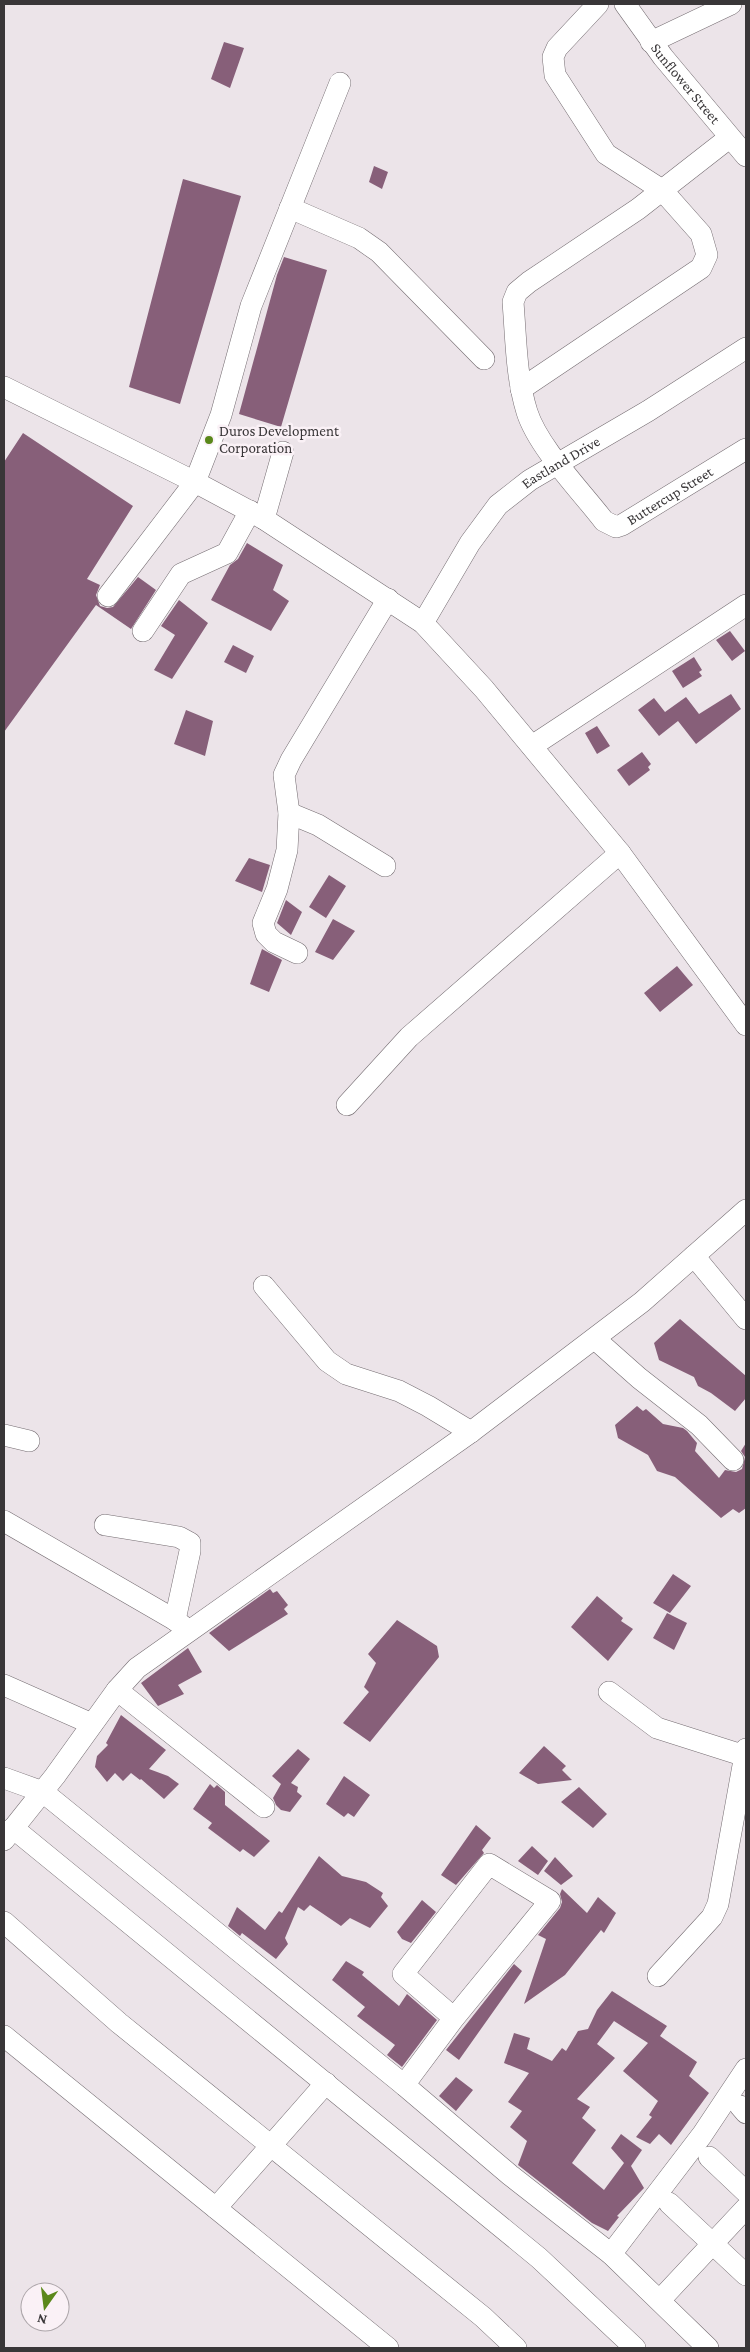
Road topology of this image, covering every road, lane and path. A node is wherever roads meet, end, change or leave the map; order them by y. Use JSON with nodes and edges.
{"nodes":[{"id":1,"x":598,"y":4,"type":"edge"},
{"id":2,"x":732,"y":4,"type":"edge"},
{"id":3,"x":630,"y":5,"type":"edge"},
{"id":4,"x":651,"y":42,"type":"junction"},
{"id":5,"x":340,"y":83,"type":"dead end"},
{"id":6,"x":729,"y":138,"type":"junction"},
{"id":7,"x":746,"y":156,"type":"edge"},
{"id":8,"x":662,"y":190,"type":"junction"},
{"id":9,"x":290,"y":208,"type":"junction"},
{"id":10,"x":746,"y":348,"type":"edge"},
{"id":11,"x":484,"y":359,"type":"dead end"},
{"id":12,"x":4,"y":387,"type":"edge"},
{"id":13,"x":521,"y":389,"type":"junction"},
{"id":14,"x":746,"y":449,"type":"edge"},
{"id":15,"x":283,"y":452,"type":"dead end"},
{"id":16,"x":558,"y":463,"type":"junction"},
{"id":17,"x":195,"y":482,"type":"junction"},
{"id":18,"x":257,"y":515,"type":"junction"},
{"id":19,"x":108,"y":596,"type":"dead end"},
{"id":20,"x":388,"y":599,"type":"junction"},
{"id":21,"x":746,"y":605,"type":"edge"},
{"id":22,"x":423,"y":623,"type":"junction"},
{"id":23,"x":144,"y":631,"type":"dead end"},
{"id":24,"x":532,"y":746,"type":"junction"},
{"id":25,"x":290,"y":813,"type":"junction"},
{"id":26,"x":620,"y":853,"type":"junction"},
{"id":27,"x":385,"y":866,"type":"dead end"},
{"id":28,"x":297,"y":953,"type":"dead end"},
{"id":29,"x":746,"y":1025,"type":"edge"},
{"id":30,"x":347,"y":1105,"type":"dead end"},
{"id":31,"x":746,"y":1210,"type":"edge"},
{"id":32,"x":694,"y":1256,"type":"junction"},
{"id":33,"x":264,"y":1286,"type":"dead end"},
{"id":34,"x":746,"y":1319,"type":"edge"},
{"id":35,"x":595,"y":1339,"type":"junction"},
{"id":36,"x":471,"y":1432,"type":"junction"},
{"id":37,"x":4,"y":1435,"type":"edge"},
{"id":38,"x":28,"y":1441,"type":"dead end"},
{"id":39,"x":733,"y":1460,"type":"dead end"},
{"id":40,"x":4,"y":1521,"type":"edge"},
{"id":41,"x":105,"y":1525,"type":"dead end"},
{"id":42,"x":181,"y":1625,"type":"junction"},
{"id":43,"x":4,"y":1685,"type":"edge"},
{"id":44,"x":117,"y":1690,"type":"junction"},
{"id":45,"x":609,"y":1692,"type":"dead end"},
{"id":46,"x":92,"y":1724,"type":"junction"},
{"id":47,"x":746,"y":1752,"type":"edge"},
{"id":48,"x":4,"y":1778,"type":"edge"},
{"id":49,"x":43,"y":1792,"type":"junction"},
{"id":50,"x":264,"y":1807,"type":"dead end"},
{"id":51,"x":8,"y":1834,"type":"edge"},
{"id":52,"x":4,"y":1922,"type":"edge"},
{"id":53,"x":658,"y":1976,"type":"dead end"},
{"id":54,"x":454,"y":2018,"type":"junction"},
{"id":55,"x":4,"y":2036,"type":"edge"},
{"id":56,"x":746,"y":2069,"type":"edge"},
{"id":57,"x":326,"y":2083,"type":"junction"},
{"id":58,"x":404,"y":2085,"type":"junction"},
{"id":59,"x":271,"y":2146,"type":"junction"},
{"id":60,"x":709,"y":2157,"type":"dead end"},
{"id":61,"x":746,"y":2192,"type":"edge"},
{"id":62,"x":669,"y":2203,"type":"dead end"},
{"id":63,"x":216,"y":2208,"type":"junction"},
{"id":64,"x":746,"y":2208,"type":"edge"},
{"id":65,"x":712,"y":2245,"type":"junction"},
{"id":66,"x":611,"y":2254,"type":"junction"},
{"id":67,"x":746,"y":2275,"type":"edge"},
{"id":68,"x":660,"y":2300,"type":"junction"},
{"id":69,"x":388,"y":2348,"type":"edge"},
{"id":70,"x":516,"y":2348,"type":"edge"},
{"id":71,"x":635,"y":2348,"type":"edge"},
{"id":72,"x":708,"y":2348,"type":"edge"}],
"edges":[{"from":1,"to":8,"type":"street"},
{"from":2,"to":4,"type":"street"},
{"from":3,"to":4,"type":"street","name":"Sunflower Street"},
{"from":4,"to":6,"type":"street","name":"Sunflower Street"},
{"from":5,"to":9,"type":"street"},
{"from":6,"to":7,"type":"street","name":"Sunflower Street"},
{"from":6,"to":8,"type":"street"},
{"from":8,"to":13,"type":"street"},
{"from":8,"to":13,"type":"street"},
{"from":9,"to":11,"type":"street"},
{"from":9,"to":17,"type":"street"},
{"from":10,"to":16,"type":"street","name":"Eastland Drive"},
{"from":12,"to":17,"type":"street"},
{"from":13,"to":16,"type":"street"},
{"from":14,"to":16,"type":"street","name":"Buttercup Street"},
{"from":15,"to":18,"type":"street"},
{"from":16,"to":22,"type":"street","name":"Eastland Drive"},
{"from":17,"to":18,"type":"street"},
{"from":17,"to":19,"type":"street"},
{"from":18,"to":20,"type":"street"},
{"from":18,"to":23,"type":"street"},
{"from":20,"to":22,"type":"street"},
{"from":20,"to":25,"type":"street"},
{"from":21,"to":24,"type":"street"},
{"from":22,"to":24,"type":"street"},
{"from":24,"to":26,"type":"street"},
{"from":25,"to":27,"type":"street"},
{"from":25,"to":28,"type":"street"},
{"from":26,"to":29,"type":"street"},
{"from":26,"to":30,"type":"street"},
{"from":31,"to":32,"type":"street"},
{"from":32,"to":34,"type":"street"},
{"from":32,"to":35,"type":"street"},
{"from":33,"to":36,"type":"street"},
{"from":35,"to":36,"type":"street"},
{"from":35,"to":39,"type":"street"},
{"from":36,"to":42,"type":"street"},
{"from":37,"to":38,"type":"street"},
{"from":40,"to":42,"type":"street"},
{"from":41,"to":42,"type":"street"},
{"from":42,"to":44,"type":"street"},
{"from":43,"to":46,"type":"street"},
{"from":44,"to":46,"type":"street"},
{"from":44,"to":50,"type":"street"},
{"from":45,"to":47,"type":"street"},
{"from":46,"to":49,"type":"street"},
{"from":47,"to":53,"type":"street"},
{"from":48,"to":49,"type":"street"},
{"from":49,"to":51,"type":"street"},
{"from":49,"to":58,"type":"street"},
{"from":51,"to":57,"type":"street"},
{"from":52,"to":59,"type":"street"},
{"from":54,"to":54,"type":"street"},
{"from":54,"to":58,"type":"street"},
{"from":55,"to":63,"type":"street"},
{"from":56,"to":66,"type":"street"},
{"from":57,"to":59,"type":"street"},
{"from":57,"to":71,"type":"street"},
{"from":58,"to":66,"type":"street"},
{"from":59,"to":63,"type":"street"},
{"from":59,"to":70,"type":"street"},
{"from":60,"to":61,"type":"street"},
{"from":62,"to":65,"type":"street"},
{"from":63,"to":69,"type":"street"},
{"from":64,"to":65,"type":"street"},
{"from":65,"to":67,"type":"street"},
{"from":65,"to":68,"type":"street"},
{"from":66,"to":68,"type":"street"},
{"from":68,"to":72,"type":"street"}]}
